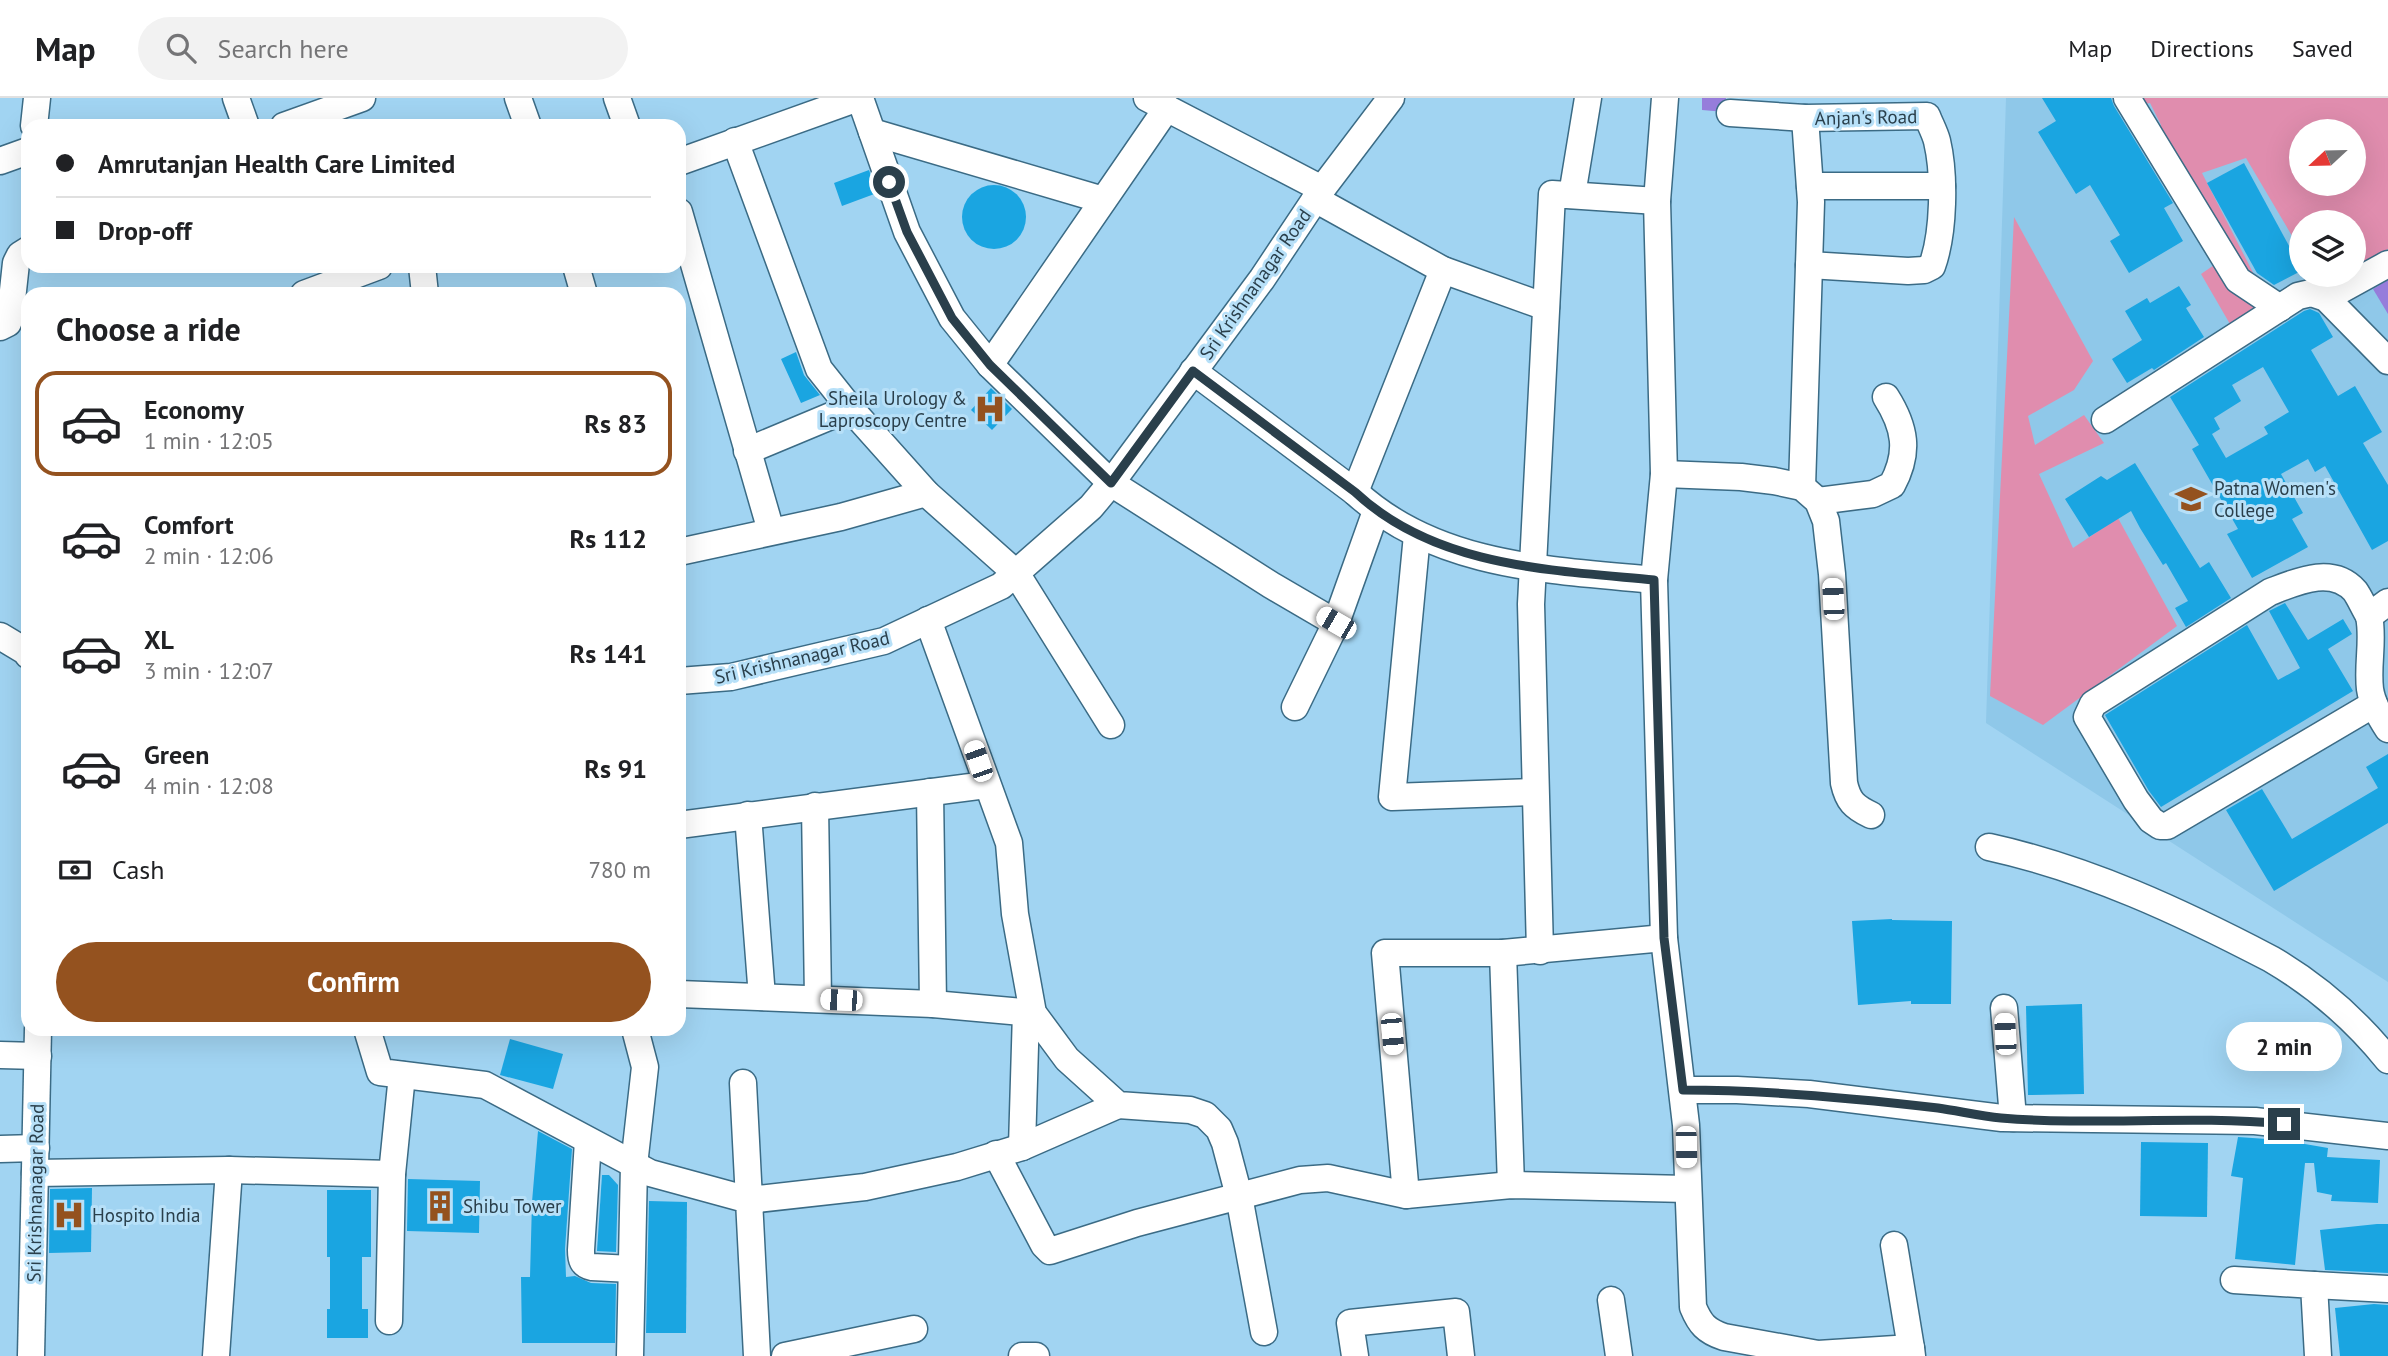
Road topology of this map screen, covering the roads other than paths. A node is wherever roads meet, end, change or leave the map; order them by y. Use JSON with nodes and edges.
{"nodes":[{"id":1,"x":37,"y":98,"type":"edge"},
{"id":2,"x":236,"y":98,"type":"edge"},
{"id":3,"x":362,"y":98,"type":"edge"},
{"id":4,"x":518,"y":98,"type":"edge"},
{"id":5,"x":617,"y":98,"type":"edge"},
{"id":6,"x":859,"y":98,"type":"edge"},
{"id":7,"x":1391,"y":98,"type":"edge"},
{"id":8,"x":1588,"y":98,"type":"edge"},
{"id":9,"x":1665,"y":98,"type":"edge"},
{"id":10,"x":2127,"y":98,"type":"edge"},
{"id":11,"x":1157,"y":103,"type":"edge"},
{"id":12,"x":1730,"y":113,"type":"dead end"},
{"id":13,"x":1805,"y":118,"type":"junction"},
{"id":14,"x":35,"y":119,"type":"edge"},
{"id":15,"x":244,"y":119,"type":"edge"},
{"id":16,"x":304,"y":119,"type":"edge"},
{"id":17,"x":526,"y":119,"type":"edge"},
{"id":18,"x":624,"y":119,"type":"edge"},
{"id":19,"x":872,"y":132,"type":"junction"},
{"id":20,"x":735,"y":141,"type":"junction"},
{"id":21,"x":21,"y":154,"type":"edge"},
{"id":22,"x":686,"y":159,"type":"edge"},
{"id":23,"x":0,"y":161,"type":"edge"},
{"id":24,"x":1810,"y":186,"type":"junction"},
{"id":25,"x":1942,"y":186,"type":"junction"},
{"id":26,"x":1318,"y":194,"type":"junction"},
{"id":27,"x":1572,"y":195,"type":"junction"},
{"id":28,"x":1103,"y":200,"type":"junction"},
{"id":29,"x":1657,"y":201,"type":"junction"},
{"id":30,"x":686,"y":237,"type":"edge"},
{"id":31,"x":21,"y":254,"type":"edge"},
{"id":32,"x":2388,"y":264,"type":"edge"},
{"id":33,"x":1809,"y":265,"type":"junction"},
{"id":34,"x":1443,"y":270,"type":"junction"},
{"id":35,"x":360,"y":273,"type":"edge"},
{"id":36,"x":323,"y":287,"type":"edge"},
{"id":37,"x":2326,"y":298,"type":"junction"},
{"id":38,"x":1546,"y":307,"type":"junction"},
{"id":39,"x":2280,"y":308,"type":"junction"},
{"id":40,"x":13,"y":322,"type":"edge"},
{"id":41,"x":2388,"y":361,"type":"edge"},
{"id":42,"x":990,"y":365,"type":"junction"},
{"id":43,"x":1193,"y":371,"type":"junction"},
{"id":44,"x":1886,"y":397,"type":"dead end"},
{"id":45,"x":850,"y":408,"type":"junction"},
{"id":46,"x":2105,"y":420,"type":"dead end"},
{"id":47,"x":747,"y":452,"type":"junction"},
{"id":48,"x":1664,"y":474,"type":"junction"},
{"id":49,"x":1111,"y":483,"type":"junction"},
{"id":50,"x":1355,"y":492,"type":"junction"},
{"id":51,"x":926,"y":493,"type":"junction"},
{"id":52,"x":1810,"y":494,"type":"junction"},
{"id":53,"x":1376,"y":511,"type":"junction"},
{"id":54,"x":771,"y":531,"type":"junction"},
{"id":55,"x":1417,"y":535,"type":"junction"},
{"id":56,"x":686,"y":550,"type":"edge"},
{"id":57,"x":1533,"y":567,"type":"junction"},
{"id":58,"x":1016,"y":573,"type":"junction"},
{"id":59,"x":1654,"y":580,"type":"junction"},
{"id":60,"x":2378,"y":609,"type":"edge"},
{"id":61,"x":928,"y":620,"type":"junction"},
{"id":62,"x":1336,"y":623,"type":"junction"},
{"id":63,"x":0,"y":636,"type":"edge"},
{"id":64,"x":21,"y":650,"type":"edge"},
{"id":65,"x":686,"y":680,"type":"edge"},
{"id":66,"x":2374,"y":704,"type":"junction"},
{"id":67,"x":1295,"y":707,"type":"dead end"},
{"id":68,"x":1111,"y":725,"type":"dead end"},
{"id":69,"x":2388,"y":729,"type":"edge"},
{"id":70,"x":986,"y":785,"type":"junction"},
{"id":71,"x":930,"y":792,"type":"junction"},
{"id":72,"x":1534,"y":792,"type":"junction"},
{"id":73,"x":815,"y":806,"type":"junction"},
{"id":74,"x":748,"y":815,"type":"junction"},
{"id":75,"x":1871,"y":815,"type":"dead end"},
{"id":76,"x":686,"y":824,"type":"edge"},
{"id":77,"x":1989,"y":847,"type":"dead end"},
{"id":78,"x":1664,"y":938,"type":"junction"},
{"id":79,"x":1540,"y":951,"type":"junction"},
{"id":80,"x":1503,"y":954,"type":"junction"},
{"id":81,"x":686,"y":994,"type":"edge"},
{"id":82,"x":762,"y":997,"type":"junction"},
{"id":83,"x":818,"y":999,"type":"junction"},
{"id":84,"x":933,"y":1003,"type":"junction"},
{"id":85,"x":2004,"y":1008,"type":"dead end"},
{"id":86,"x":1029,"y":1012,"type":"junction"},
{"id":87,"x":38,"y":1036,"type":"edge"},
{"id":88,"x":370,"y":1036,"type":"edge"},
{"id":89,"x":637,"y":1036,"type":"edge"},
{"id":90,"x":0,"y":1055,"type":"edge"},
{"id":91,"x":38,"y":1056,"type":"junction"},
{"id":92,"x":2388,"y":1060,"type":"edge"},
{"id":93,"x":402,"y":1075,"type":"junction"},
{"id":94,"x":743,"y":1083,"type":"dead end"},
{"id":95,"x":1683,"y":1090,"type":"junction"},
{"id":96,"x":1118,"y":1105,"type":"junction"},
{"id":97,"x":2013,"y":1118,"type":"junction"},
{"id":98,"x":2388,"y":1136,"type":"edge"},
{"id":99,"x":588,"y":1141,"type":"junction"},
{"id":100,"x":1021,"y":1147,"type":"junction"},
{"id":101,"x":0,"y":1149,"type":"edge"},
{"id":102,"x":996,"y":1154,"type":"junction"},
{"id":103,"x":35,"y":1161,"type":"junction"},
{"id":104,"x":634,"y":1165,"type":"junction"},
{"id":105,"x":229,"y":1170,"type":"junction"},
{"id":106,"x":392,"y":1174,"type":"junction"},
{"id":107,"x":1511,"y":1185,"type":"junction"},
{"id":108,"x":1686,"y":1189,"type":"junction"},
{"id":109,"x":1406,"y":1195,"type":"junction"},
{"id":110,"x":1239,"y":1196,"type":"junction"},
{"id":111,"x":750,"y":1200,"type":"junction"},
{"id":112,"x":1894,"y":1245,"type":"dead end"},
{"id":113,"x":632,"y":1269,"type":"junction"},
{"id":114,"x":2234,"y":1280,"type":"dead end"},
{"id":115,"x":2314,"y":1285,"type":"junction"},
{"id":116,"x":2388,"y":1289,"type":"edge"},
{"id":117,"x":1611,"y":1300,"type":"dead end"},
{"id":118,"x":389,"y":1321,"type":"dead end"},
{"id":119,"x":914,"y":1329,"type":"dead end"},
{"id":120,"x":1264,"y":1332,"type":"dead end"},
{"id":121,"x":1912,"y":1352,"type":"edge"},
{"id":122,"x":31,"y":1356,"type":"edge"},
{"id":123,"x":216,"y":1356,"type":"edge"},
{"id":124,"x":629,"y":1356,"type":"edge"},
{"id":125,"x":757,"y":1356,"type":"edge"},
{"id":126,"x":785,"y":1356,"type":"edge"},
{"id":127,"x":1022,"y":1356,"type":"edge"},
{"id":128,"x":1037,"y":1356,"type":"edge"},
{"id":129,"x":1355,"y":1356,"type":"edge"},
{"id":130,"x":1461,"y":1356,"type":"edge"},
{"id":131,"x":1619,"y":1356,"type":"edge"},
{"id":132,"x":2318,"y":1356,"type":"edge"}],
"edges":[{"from":1,"to":14,"type":"street"},
{"from":2,"to":15,"type":"street"},
{"from":3,"to":16,"type":"street"},
{"from":4,"to":17,"type":"street"},
{"from":5,"to":18,"type":"street"},
{"from":6,"to":19,"type":"street"},
{"from":6,"to":20,"type":"street"},
{"from":7,"to":26,"type":"street","name":"Sri Krishnanagar Road"},
{"from":8,"to":27,"type":"street"},
{"from":9,"to":29,"type":"street"},
{"from":10,"to":39,"type":"street"},
{"from":11,"to":26,"type":"street"},
{"from":11,"to":28,"type":"street"},
{"from":12,"to":13,"type":"street","name":"Anjan's Road"},
{"from":13,"to":24,"type":"street"},
{"from":13,"to":25,"type":"street","name":"Anjan's Road"},
{"from":19,"to":28,"type":"street"},
{"from":19,"to":42,"type":"street"},
{"from":20,"to":22,"type":"street"},
{"from":20,"to":45,"type":"street"},
{"from":21,"to":23,"type":"street"},
{"from":24,"to":25,"type":"street"},
{"from":24,"to":33,"type":"street"},
{"from":25,"to":33,"type":"street"},
{"from":26,"to":34,"type":"street"},
{"from":26,"to":43,"type":"street","name":"Sri Krishnanagar Road"},
{"from":27,"to":29,"type":"street"},
{"from":27,"to":38,"type":"street"},
{"from":28,"to":42,"type":"street"},
{"from":29,"to":48,"type":"street"},
{"from":30,"to":47,"type":"street"},
{"from":31,"to":40,"type":"street"},
{"from":32,"to":37,"type":"street"},
{"from":33,"to":52,"type":"street"},
{"from":34,"to":38,"type":"street"},
{"from":34,"to":50,"type":"street"},
{"from":35,"to":36,"type":"street"},
{"from":37,"to":39,"type":"street"},
{"from":37,"to":41,"type":"street"},
{"from":38,"to":57,"type":"street"},
{"from":39,"to":46,"type":"street"},
{"from":42,"to":49,"type":"street"},
{"from":43,"to":49,"type":"street","name":"Sri Krishnanagar Road"},
{"from":43,"to":50,"type":"street"},
{"from":44,"to":52,"type":"street"},
{"from":45,"to":47,"type":"street"},
{"from":45,"to":51,"type":"street"},
{"from":47,"to":54,"type":"street"},
{"from":48,"to":52,"type":"street"},
{"from":48,"to":59,"type":"street"},
{"from":49,"to":58,"type":"street","name":"Sri Krishnanagar Road"},
{"from":49,"to":62,"type":"street"},
{"from":50,"to":53,"type":"street"},
{"from":51,"to":54,"type":"street"},
{"from":51,"to":58,"type":"street"},
{"from":52,"to":75,"type":"street"},
{"from":53,"to":55,"type":"street"},
{"from":53,"to":62,"type":"street"},
{"from":54,"to":56,"type":"street"},
{"from":55,"to":57,"type":"street"},
{"from":55,"to":72,"type":"street"},
{"from":57,"to":59,"type":"street"},
{"from":57,"to":72,"type":"street"},
{"from":58,"to":61,"type":"street","name":"Sri Krishnanagar Road"},
{"from":58,"to":68,"type":"street"},
{"from":59,"to":78,"type":"street"},
{"from":60,"to":66,"type":"street"},
{"from":60,"to":66,"type":"street"},
{"from":61,"to":65,"type":"street","name":"Sri Krishnanagar Road"},
{"from":61,"to":70,"type":"street"},
{"from":62,"to":67,"type":"street"},
{"from":63,"to":64,"type":"street"},
{"from":66,"to":69,"type":"street"},
{"from":70,"to":71,"type":"street"},
{"from":70,"to":86,"type":"street"},
{"from":71,"to":73,"type":"street"},
{"from":71,"to":84,"type":"street"},
{"from":72,"to":79,"type":"street"},
{"from":73,"to":74,"type":"street"},
{"from":73,"to":83,"type":"street"},
{"from":74,"to":76,"type":"street"},
{"from":74,"to":82,"type":"street"},
{"from":77,"to":92,"type":"street"},
{"from":78,"to":79,"type":"street"},
{"from":78,"to":95,"type":"street"},
{"from":79,"to":80,"type":"street"},
{"from":80,"to":107,"type":"street"},
{"from":80,"to":109,"type":"street"},
{"from":81,"to":82,"type":"street"},
{"from":82,"to":83,"type":"street"},
{"from":83,"to":84,"type":"street"},
{"from":84,"to":86,"type":"street"},
{"from":85,"to":97,"type":"street"},
{"from":86,"to":96,"type":"street"},
{"from":86,"to":100,"type":"street"},
{"from":87,"to":91,"type":"street","name":"Sri Krishnanagar Road"},
{"from":88,"to":93,"type":"street"},
{"from":89,"to":104,"type":"street"},
{"from":90,"to":91,"type":"street"},
{"from":91,"to":103,"type":"street","name":"Sri Krishnanagar Road"},
{"from":93,"to":99,"type":"street"},
{"from":93,"to":106,"type":"street"},
{"from":94,"to":111,"type":"street"},
{"from":95,"to":97,"type":"street"},
{"from":95,"to":108,"type":"street"},
{"from":96,"to":100,"type":"street"},
{"from":96,"to":110,"type":"street"},
{"from":97,"to":98,"type":"street"},
{"from":99,"to":104,"type":"street"},
{"from":99,"to":113,"type":"street"},
{"from":100,"to":102,"type":"street"},
{"from":101,"to":103,"type":"street"},
{"from":102,"to":110,"type":"street"},
{"from":102,"to":111,"type":"street"},
{"from":103,"to":105,"type":"street"},
{"from":103,"to":122,"type":"street","name":"Sri Krishnanagar Road"},
{"from":104,"to":111,"type":"street"},
{"from":104,"to":113,"type":"street"},
{"from":105,"to":106,"type":"street"},
{"from":105,"to":123,"type":"street"},
{"from":106,"to":118,"type":"street"},
{"from":107,"to":108,"type":"street"},
{"from":107,"to":109,"type":"street"},
{"from":108,"to":121,"type":"street"},
{"from":109,"to":110,"type":"street"},
{"from":110,"to":120,"type":"street"},
{"from":111,"to":125,"type":"street"},
{"from":112,"to":121,"type":"street"},
{"from":113,"to":124,"type":"street"},
{"from":114,"to":115,"type":"street"},
{"from":115,"to":116,"type":"street"},
{"from":115,"to":132,"type":"street"},
{"from":117,"to":131,"type":"street"},
{"from":119,"to":126,"type":"street"},
{"from":127,"to":128,"type":"street"},
{"from":129,"to":130,"type":"street"}]}
